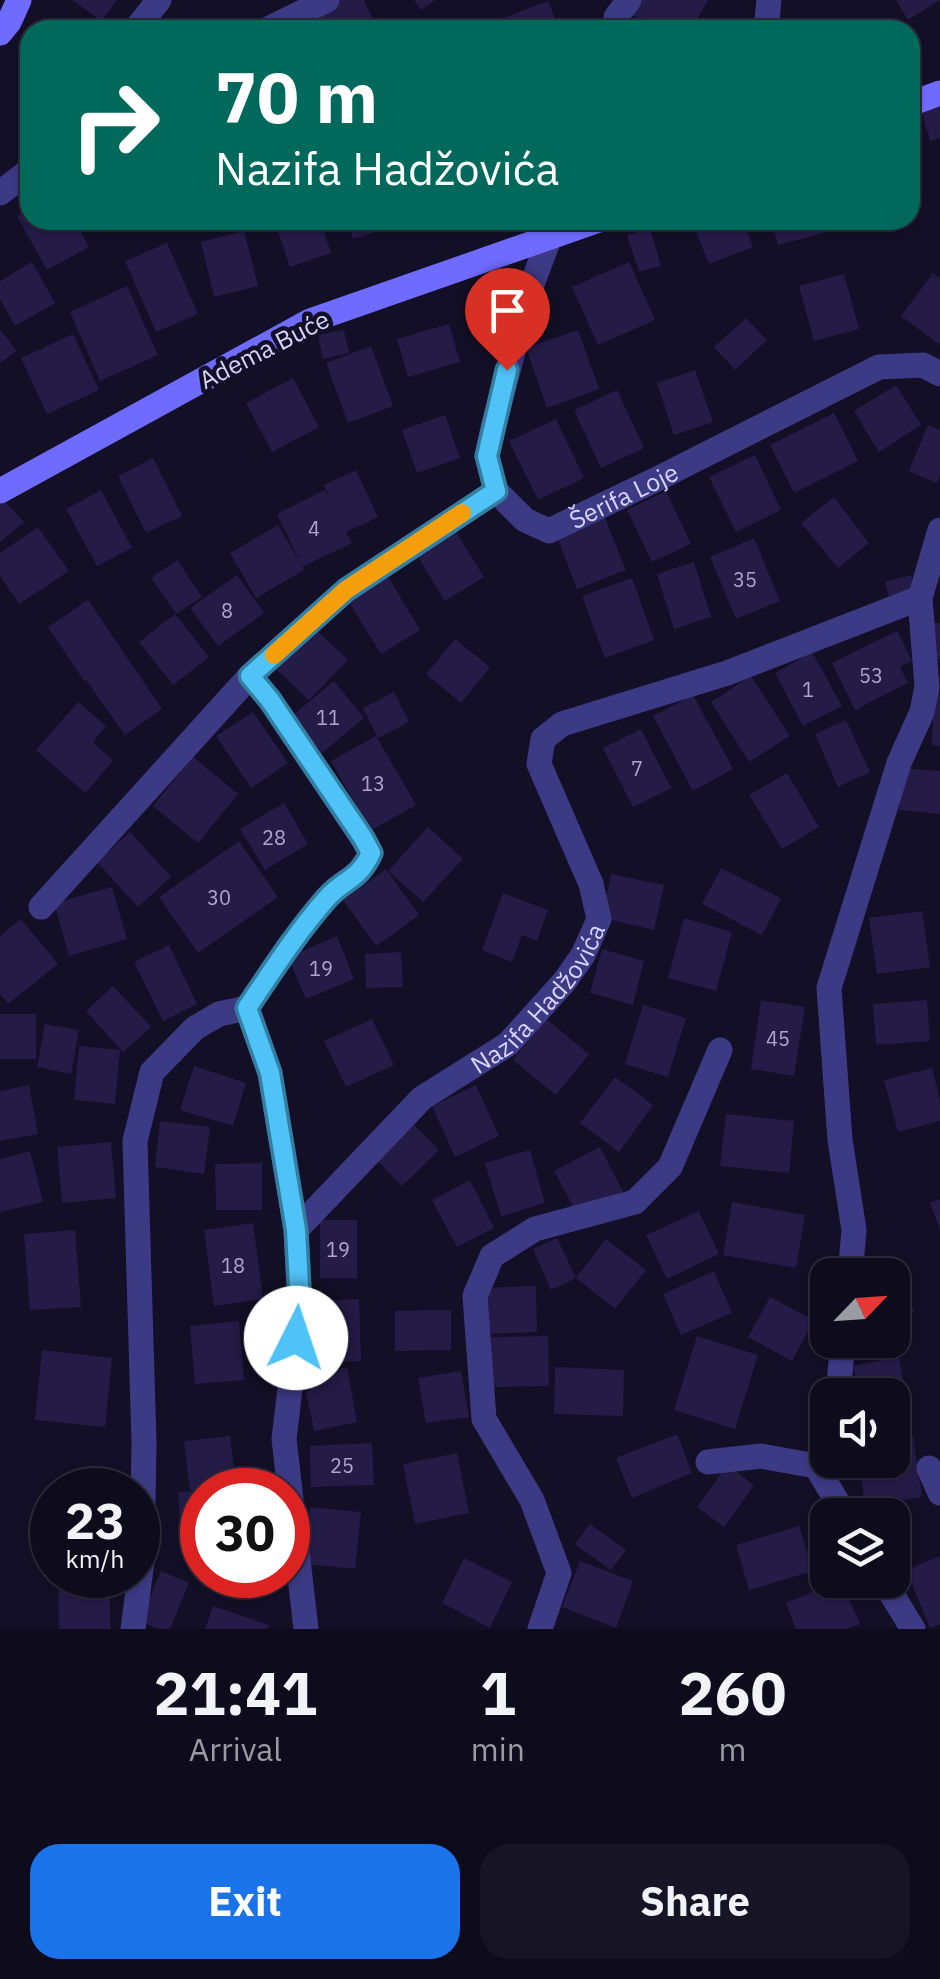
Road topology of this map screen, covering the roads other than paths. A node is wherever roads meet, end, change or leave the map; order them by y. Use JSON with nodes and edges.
{"nodes":[{"id":1,"x":19,"y":0,"type":"edge"},
{"id":2,"x":159,"y":0,"type":"edge"},
{"id":3,"x":327,"y":0,"type":"edge"},
{"id":4,"x":142,"y":20,"type":"edge"},
{"id":5,"x":286,"y":20,"type":"edge"},
{"id":6,"x":0,"y":33,"type":"edge"},
{"id":7,"x":573,"y":230,"type":"edge"},
{"id":8,"x":549,"y":239,"type":"junction"},
{"id":9,"x":940,"y":374,"type":"edge"},
{"id":10,"x":0,"y":490,"type":"edge"},
{"id":11,"x":496,"y":491,"type":"junction"},
{"id":12,"x":940,"y":530,"type":"edge"},
{"id":13,"x":920,"y":598,"type":"junction"},
{"id":14,"x":250,"y":676,"type":"junction"},
{"id":15,"x":41,"y":908,"type":"dead end"},
{"id":16,"x":247,"y":1008,"type":"junction"},
{"id":17,"x":720,"y":1050,"type":"dead end"},
{"id":18,"x":296,"y":1230,"type":"junction"},
{"id":19,"x":852,"y":1258,"type":"edge"},
{"id":20,"x":708,"y":1462,"type":"dead end"},
{"id":21,"x":810,"y":1465,"type":"edge"},
{"id":22,"x":929,"y":1468,"type":"dead end"},
{"id":23,"x":940,"y":1493,"type":"edge"},
{"id":24,"x":894,"y":1598,"type":"edge"},
{"id":25,"x":134,"y":1629,"type":"edge"},
{"id":26,"x":306,"y":1629,"type":"edge"},
{"id":27,"x":540,"y":1629,"type":"edge"},
{"id":28,"x":913,"y":1629,"type":"edge"}],
"edges":[{"from":1,"to":6,"type":"street"},
{"from":2,"to":4,"type":"street"},
{"from":3,"to":5,"type":"street"},
{"from":7,"to":8,"type":"street","name":"Adema Buće"},
{"from":8,"to":10,"type":"street","name":"Adema Buće"},
{"from":8,"to":11,"type":"street"},
{"from":9,"to":11,"type":"street","name":"Šerifa Loje"},
{"from":11,"to":14,"type":"street"},
{"from":12,"to":13,"type":"street"},
{"from":13,"to":18,"type":"street","name":"Nazifa Hadžovića"},
{"from":13,"to":19,"type":"street"},
{"from":14,"to":15,"type":"street"},
{"from":14,"to":16,"type":"street"},
{"from":16,"to":18,"type":"street"},
{"from":16,"to":25,"type":"street"},
{"from":17,"to":27,"type":"street"},
{"from":18,"to":26,"type":"street"},
{"from":20,"to":21,"type":"street"},
{"from":22,"to":23,"type":"street"},
{"from":24,"to":28,"type":"street"}]}
